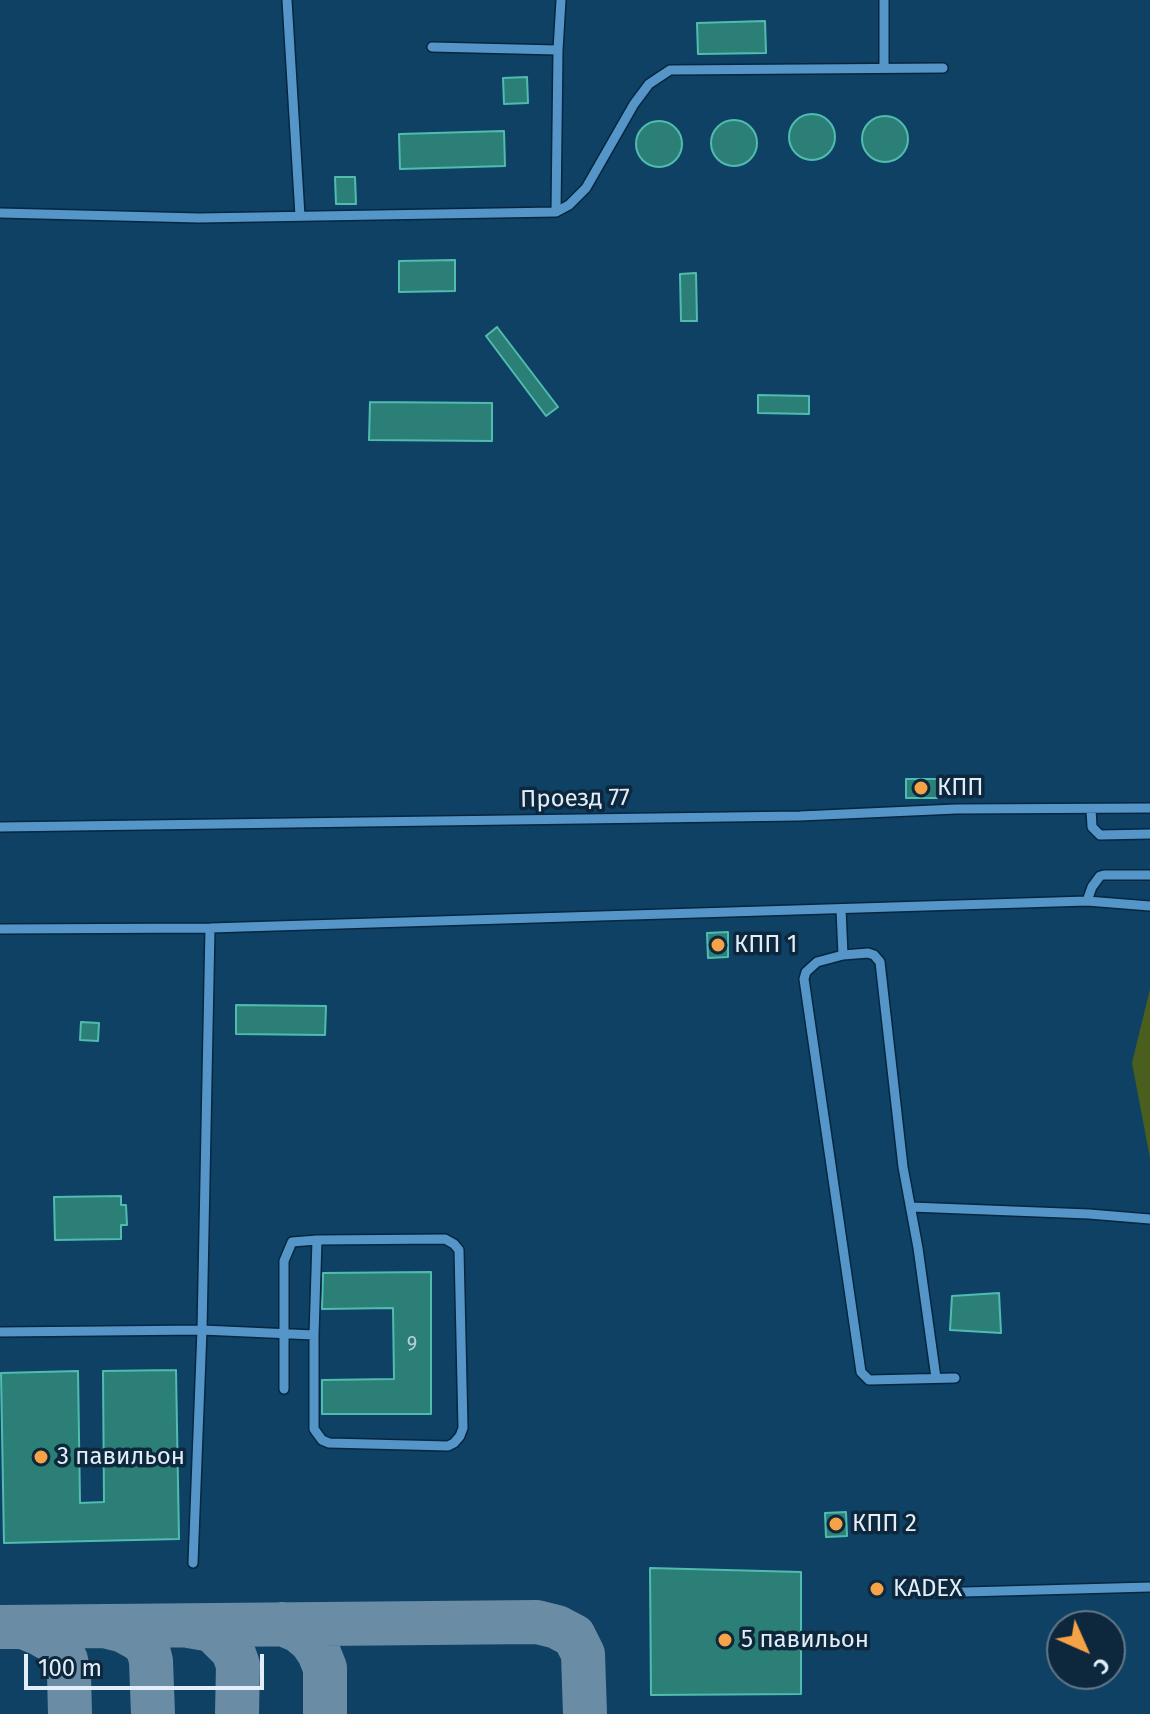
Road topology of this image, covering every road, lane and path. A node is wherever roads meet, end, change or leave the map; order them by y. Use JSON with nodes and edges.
{"nodes":[{"id":1,"x":287,"y":0,"type":"edge"},
{"id":2,"x":561,"y":0,"type":"edge"},
{"id":3,"x":884,"y":0,"type":"edge"},
{"id":4,"x":432,"y":47,"type":"dead end"},
{"id":5,"x":558,"y":50,"type":"junction"},
{"id":6,"x":884,"y":68,"type":"junction"},
{"id":7,"x":943,"y":68,"type":"dead end"},
{"id":8,"x":556,"y":212,"type":"junction"},
{"id":9,"x":0,"y":213,"type":"edge"},
{"id":10,"x":300,"y":216,"type":"junction"},
{"id":11,"x":1150,"y":808,"type":"edge"},
{"id":12,"x":1091,"y":809,"type":"junction"},
{"id":13,"x":0,"y":827,"type":"edge"},
{"id":14,"x":1150,"y":834,"type":"edge"},
{"id":15,"x":1150,"y":875,"type":"edge"},
{"id":16,"x":1087,"y":901,"type":"junction"},
{"id":17,"x":1150,"y":906,"type":"edge"},
{"id":18,"x":841,"y":909,"type":"junction"},
{"id":19,"x":210,"y":928,"type":"junction"},
{"id":20,"x":0,"y":929,"type":"edge"},
{"id":21,"x":843,"y":955,"type":"junction"},
{"id":22,"x":911,"y":1207,"type":"junction"},
{"id":23,"x":1150,"y":1219,"type":"edge"},
{"id":24,"x":317,"y":1240,"type":"junction"},
{"id":25,"x":202,"y":1330,"type":"junction"},
{"id":26,"x":0,"y":1332,"type":"edge"},
{"id":27,"x":284,"y":1334,"type":"junction"},
{"id":28,"x":314,"y":1335,"type":"junction"},
{"id":29,"x":936,"y":1378,"type":"junction"},
{"id":30,"x":955,"y":1378,"type":"dead end"},
{"id":31,"x":284,"y":1389,"type":"dead end"},
{"id":32,"x":193,"y":1563,"type":"dead end"},
{"id":33,"x":1150,"y":1587,"type":"edge"},
{"id":34,"x":928,"y":1593,"type":"dead end"}],
"edges":[{"from":1,"to":10,"type":"lane"},
{"from":2,"to":5,"type":"lane"},
{"from":3,"to":6,"type":"lane"},
{"from":4,"to":5,"type":"lane"},
{"from":5,"to":8,"type":"lane"},
{"from":6,"to":7,"type":"lane"},
{"from":6,"to":8,"type":"lane"},
{"from":8,"to":10,"type":"lane"},
{"from":9,"to":10,"type":"lane"},
{"from":11,"to":12,"type":"lane","name":"Проезд 77"},
{"from":12,"to":13,"type":"lane","name":"Проезд 77"},
{"from":12,"to":14,"type":"lane"},
{"from":15,"to":16,"type":"lane"},
{"from":16,"to":17,"type":"lane"},
{"from":16,"to":18,"type":"lane"},
{"from":18,"to":19,"type":"lane"},
{"from":18,"to":21,"type":"lane"},
{"from":19,"to":20,"type":"lane"},
{"from":19,"to":25,"type":"lane"},
{"from":21,"to":22,"type":"lane"},
{"from":21,"to":29,"type":"lane"},
{"from":22,"to":23,"type":"lane"},
{"from":22,"to":29,"type":"lane"},
{"from":24,"to":27,"type":"lane"},
{"from":24,"to":28,"type":"lane"},
{"from":24,"to":28,"type":"lane"},
{"from":25,"to":26,"type":"lane"},
{"from":25,"to":27,"type":"lane"},
{"from":25,"to":32,"type":"lane"},
{"from":27,"to":28,"type":"lane"},
{"from":27,"to":31,"type":"lane"},
{"from":29,"to":30,"type":"lane"},
{"from":33,"to":34,"type":"lane"}]}
